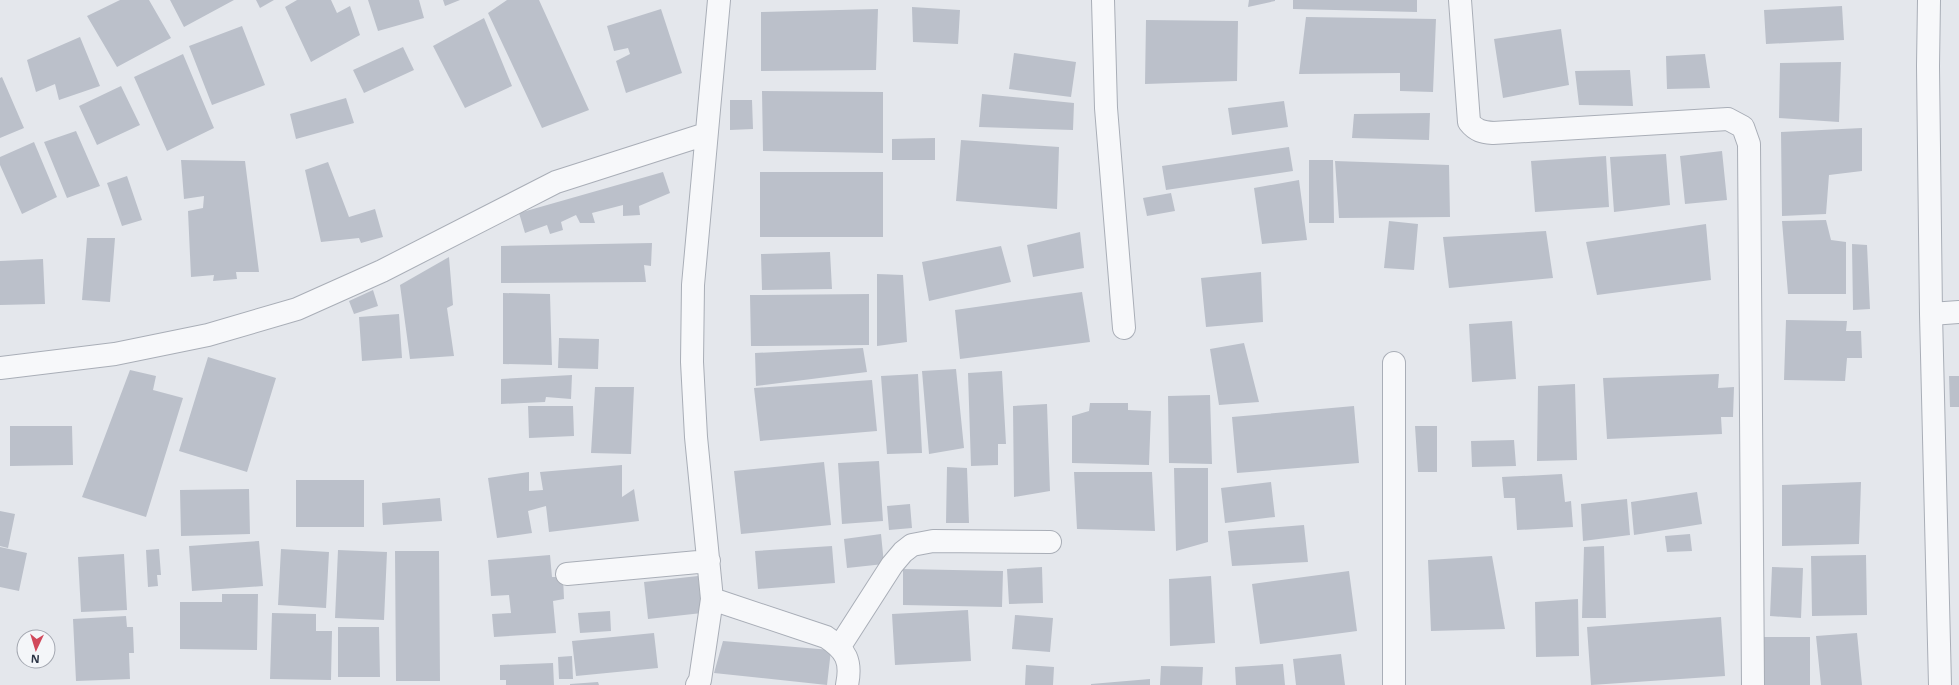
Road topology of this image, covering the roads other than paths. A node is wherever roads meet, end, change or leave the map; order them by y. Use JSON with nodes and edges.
{"nodes":[{"id":1,"x":719,"y":0,"type":"edge"},
{"id":2,"x":1103,"y":0,"type":"edge"},
{"id":3,"x":1460,"y":0,"type":"edge"},
{"id":4,"x":1929,"y":0,"type":"edge"},
{"id":5,"x":706,"y":134,"type":"junction"},
{"id":6,"x":1959,"y":312,"type":"edge"},
{"id":7,"x":1931,"y":314,"type":"junction"},
{"id":8,"x":1124,"y":328,"type":"dead end"},
{"id":9,"x":1394,"y":363,"type":"dead end"},
{"id":10,"x":0,"y":368,"type":"edge"},
{"id":11,"x":1050,"y":542,"type":"dead end"},
{"id":12,"x":709,"y":561,"type":"junction"},
{"id":13,"x":567,"y":574,"type":"dead end"},
{"id":14,"x":712,"y":599,"type":"junction"},
{"id":15,"x":840,"y":646,"type":"junction"},
{"id":16,"x":697,"y":685,"type":"edge"},
{"id":17,"x":848,"y":685,"type":"edge"},
{"id":18,"x":1394,"y":685,"type":"edge"},
{"id":19,"x":1753,"y":685,"type":"edge"},
{"id":20,"x":1940,"y":685,"type":"edge"}],
"edges":[{"from":1,"to":5,"type":"street"},
{"from":2,"to":8,"type":"street"},
{"from":3,"to":19,"type":"street"},
{"from":4,"to":7,"type":"street"},
{"from":5,"to":10,"type":"street"},
{"from":5,"to":12,"type":"street"},
{"from":6,"to":7,"type":"street"},
{"from":7,"to":20,"type":"street"},
{"from":9,"to":18,"type":"street"},
{"from":11,"to":15,"type":"street"},
{"from":12,"to":13,"type":"street"},
{"from":12,"to":14,"type":"street"},
{"from":14,"to":15,"type":"street"},
{"from":14,"to":16,"type":"street"},
{"from":15,"to":17,"type":"street"}]}
